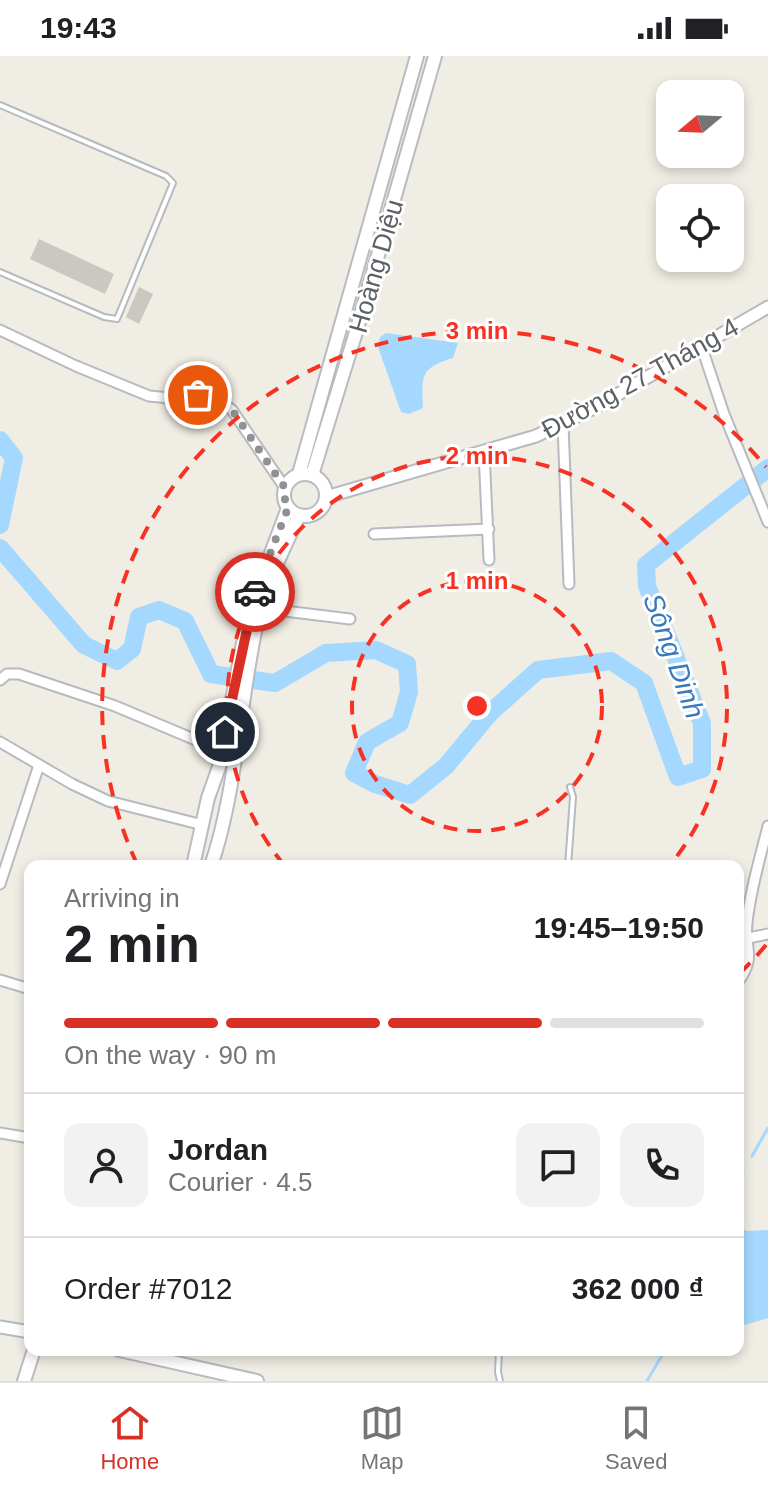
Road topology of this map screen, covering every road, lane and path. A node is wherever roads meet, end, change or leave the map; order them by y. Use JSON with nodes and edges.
{"nodes":[{"id":1,"x":417,"y":56,"type":"edge"},
{"id":2,"x":435,"y":56,"type":"edge"},
{"id":3,"x":0,"y":105,"type":"edge"},
{"id":4,"x":0,"y":272,"type":"edge"},
{"id":5,"x":768,"y":307,"type":"edge"},
{"id":6,"x":0,"y":330,"type":"edge"},
{"id":7,"x":701,"y":345,"type":"junction"},
{"id":8,"x":563,"y":424,"type":"junction"},
{"id":9,"x":484,"y":452,"type":"junction"},
{"id":10,"x":305,"y":475,"type":"junction"},
{"id":11,"x":285,"y":488,"type":"junction"},
{"id":12,"x":326,"y":497,"type":"junction"},
{"id":13,"x":294,"y":511,"type":"junction"},
{"id":14,"x":768,"y":522,"type":"edge"},
{"id":15,"x":489,"y":529,"type":"junction"},
{"id":16,"x":374,"y":534,"type":"dead end"},
{"id":17,"x":489,"y":560,"type":"dead end"},
{"id":18,"x":569,"y":584,"type":"dead end"},
{"id":19,"x":260,"y":608,"type":"junction"},
{"id":20,"x":350,"y":619,"type":"dead end"},
{"id":21,"x":246,"y":650,"type":"junction"},
{"id":22,"x":0,"y":680,"type":"edge"},
{"id":23,"x":232,"y":733,"type":"junction"},
{"id":24,"x":0,"y":742,"type":"edge"},
{"id":25,"x":222,"y":751,"type":"junction"},
{"id":26,"x":39,"y":765,"type":"junction"},
{"id":27,"x":570,"y":787,"type":"dead end"},
{"id":28,"x":203,"y":825,"type":"junction"},
{"id":29,"x":768,"y":826,"type":"edge"},
{"id":30,"x":194,"y":860,"type":"edge"},
{"id":31,"x":216,"y":860,"type":"edge"},
{"id":32,"x":568,"y":860,"type":"edge"},
{"id":33,"x":0,"y":884,"type":"edge"},
{"id":34,"x":768,"y":934,"type":"edge"},
{"id":35,"x":748,"y":938,"type":"junction"},
{"id":36,"x":744,"y":972,"type":"edge"},
{"id":37,"x":0,"y":980,"type":"edge"},
{"id":38,"x":24,"y":987,"type":"edge"},
{"id":39,"x":0,"y":1133,"type":"edge"},
{"id":40,"x":24,"y":1137,"type":"edge"},
{"id":41,"x":0,"y":1327,"type":"edge"},
{"id":42,"x":24,"y":1331,"type":"edge"},
{"id":43,"x":32,"y":1356,"type":"edge"},
{"id":44,"x":143,"y":1356,"type":"edge"},
{"id":45,"x":499,"y":1356,"type":"edge"},
{"id":46,"x":232,"y":1378,"type":"edge"},
{"id":47,"x":24,"y":1381,"type":"edge"},
{"id":48,"x":257,"y":1381,"type":"edge"},
{"id":49,"x":500,"y":1381,"type":"edge"}],
"edges":[{"from":1,"to":10,"type":"main road","name":"Hoàng Diệu"},
{"from":2,"to":10,"type":"main road","name":"Hoàng Diệu"},
{"from":3,"to":4,"type":"lane"},
{"from":5,"to":7,"type":"street","name":"Đường 27 Tháng 4"},
{"from":6,"to":11,"type":"street"},
{"from":7,"to":8,"type":"street","name":"Đường 27 Tháng 4"},
{"from":7,"to":14,"type":"street"},
{"from":8,"to":9,"type":"street","name":"Đường 27 Tháng 4"},
{"from":8,"to":18,"type":"street"},
{"from":9,"to":12,"type":"street","name":"Đường 27 Tháng 4"},
{"from":9,"to":15,"type":"street"},
{"from":10,"to":11,"type":"main road"},
{"from":10,"to":12,"type":"main road"},
{"from":11,"to":13,"type":"main road"},
{"from":12,"to":13,"type":"main road"},
{"from":13,"to":19,"type":"main road"},
{"from":13,"to":21,"type":"main road"},
{"from":15,"to":16,"type":"street"},
{"from":15,"to":17,"type":"street"},
{"from":19,"to":20,"type":"street"},
{"from":19,"to":21,"type":"main road"},
{"from":21,"to":23,"type":"main road"},
{"from":22,"to":25,"type":"street"},
{"from":23,"to":25,"type":"main road"},
{"from":23,"to":31,"type":"main road"},
{"from":24,"to":26,"type":"street"},
{"from":25,"to":28,"type":"main road"},
{"from":26,"to":28,"type":"street"},
{"from":26,"to":33,"type":"street"},
{"from":27,"to":32,"type":"lane"},
{"from":28,"to":30,"type":"main road"},
{"from":29,"to":35,"type":"street"},
{"from":34,"to":35,"type":"street"},
{"from":35,"to":36,"type":"street"},
{"from":37,"to":38,"type":"street"},
{"from":39,"to":40,"type":"street"},
{"from":41,"to":42,"type":"street"},
{"from":43,"to":47,"type":"main road"},
{"from":44,"to":46,"type":"main road"},
{"from":45,"to":49,"type":"lane"},
{"from":46,"to":48,"type":"main road"}]}
